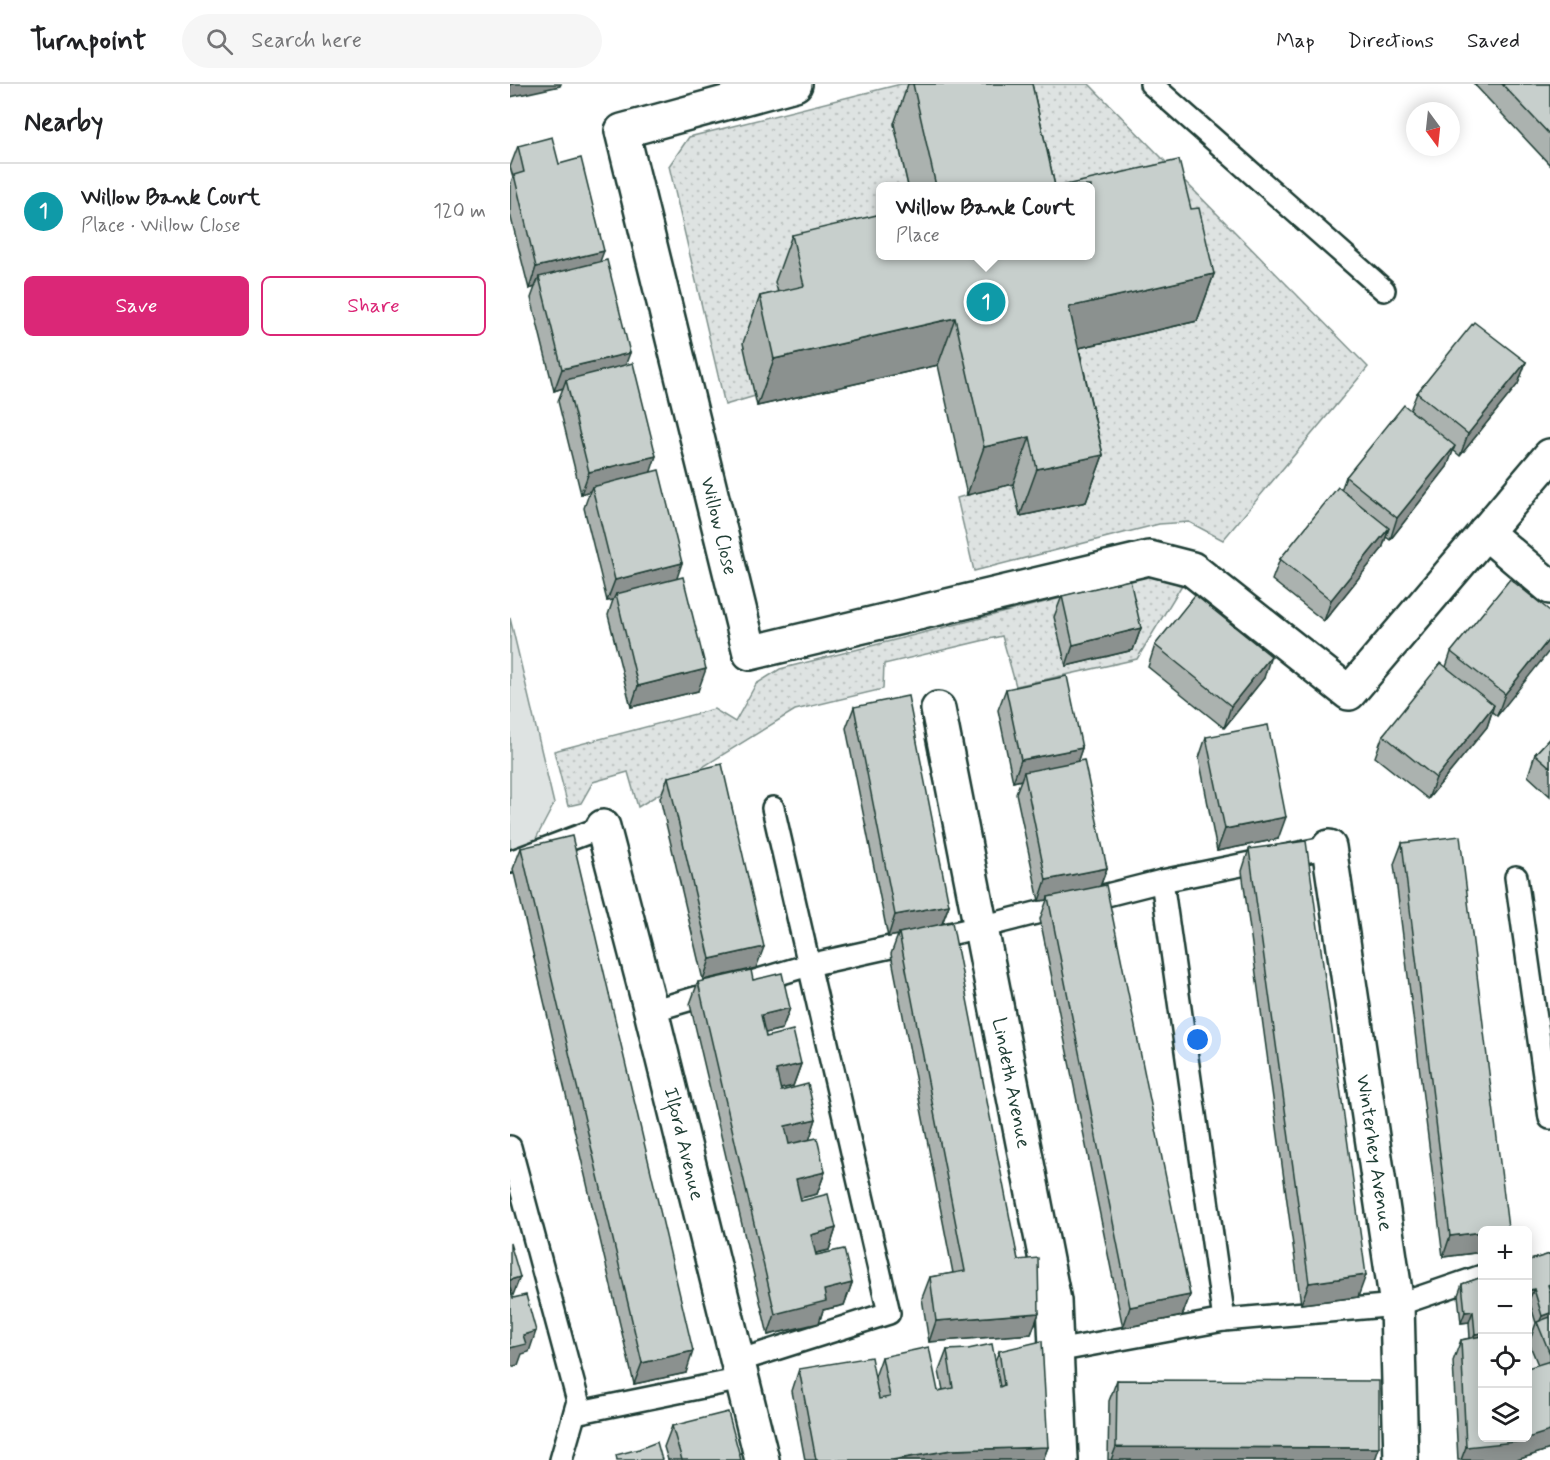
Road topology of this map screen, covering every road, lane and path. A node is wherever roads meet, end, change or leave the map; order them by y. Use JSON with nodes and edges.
{"nodes":[{"id":1,"x":795,"y":84,"type":"edge"},
{"id":2,"x":1151,"y":84,"type":"edge"},
{"id":3,"x":1384,"y":290,"type":"dead end"},
{"id":4,"x":1550,"y":456,"type":"edge"},
{"id":5,"x":1485,"y":532,"type":"junction"},
{"id":6,"x":1550,"y":587,"type":"edge"},
{"id":7,"x":938,"y":709,"type":"dead end"},
{"id":8,"x":772,"y":808,"type":"dead end"},
{"id":9,"x":603,"y":827,"type":"joint"},
{"id":10,"x":1329,"y":847,"type":"joint"},
{"id":11,"x":510,"y":862,"type":"edge"},
{"id":12,"x":1516,"y":877,"type":"dead end"},
{"id":13,"x":1162,"y":881,"type":"junction"},
{"id":14,"x":981,"y":927,"type":"junction"},
{"id":15,"x":809,"y":965,"type":"junction"},
{"id":16,"x":651,"y":1011,"type":"junction"},
{"id":17,"x":1550,"y":1118,"type":"edge"},
{"id":18,"x":510,"y":1147,"type":"edge"},
{"id":19,"x":1478,"y":1277,"type":"edge"},
{"id":20,"x":1397,"y":1305,"type":"junction"},
{"id":21,"x":1224,"y":1320,"type":"junction"},
{"id":22,"x":1056,"y":1351,"type":"junction"},
{"id":23,"x":740,"y":1370,"type":"junction"},
{"id":24,"x":575,"y":1413,"type":"junction"},
{"id":25,"x":561,"y":1460,"type":"edge"},
{"id":26,"x":762,"y":1460,"type":"edge"},
{"id":27,"x":1061,"y":1460,"type":"edge"},
{"id":28,"x":1401,"y":1460,"type":"edge"}],
"edges":[{"from":1,"to":5,"type":"street","name":"Willow Close"},
{"from":2,"to":3,"type":"lane"},
{"from":4,"to":5,"type":"street"},
{"from":5,"to":6,"type":"street"},
{"from":7,"to":14,"type":"street","name":"Lindeth Avenue"},
{"from":8,"to":15,"type":"lane"},
{"from":9,"to":11,"type":"lane"},
{"from":9,"to":16,"type":"street","name":"Ilford Avenue"},
{"from":10,"to":13,"type":"lane"},
{"from":10,"to":20,"type":"street","name":"Winterhey Avenue"},
{"from":12,"to":17,"type":"lane"},
{"from":13,"to":14,"type":"lane"},
{"from":13,"to":21,"type":"lane"},
{"from":14,"to":15,"type":"lane"},
{"from":14,"to":22,"type":"street","name":"Lindeth Avenue"},
{"from":15,"to":16,"type":"lane"},
{"from":15,"to":23,"type":"lane"},
{"from":16,"to":23,"type":"street","name":"Ilford Avenue"},
{"from":18,"to":24,"type":"lane"},
{"from":19,"to":20,"type":"lane"},
{"from":20,"to":21,"type":"lane"},
{"from":20,"to":28,"type":"street","name":"Winterhey Avenue"},
{"from":21,"to":22,"type":"lane"},
{"from":22,"to":27,"type":"street","name":"Lindeth Avenue"},
{"from":23,"to":24,"type":"lane"},
{"from":23,"to":26,"type":"street","name":"Ilford Avenue"},
{"from":24,"to":25,"type":"lane"}]}
